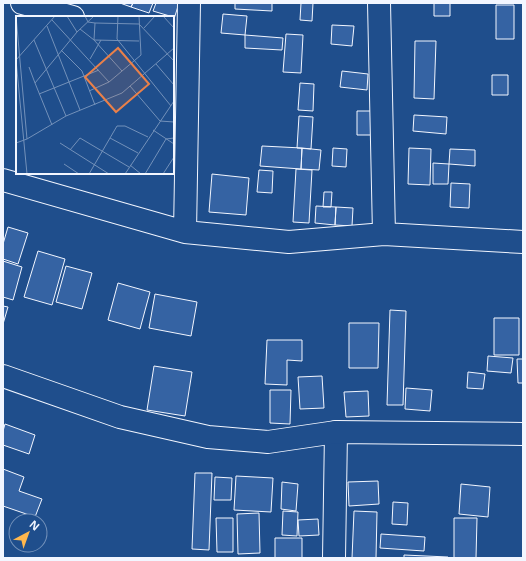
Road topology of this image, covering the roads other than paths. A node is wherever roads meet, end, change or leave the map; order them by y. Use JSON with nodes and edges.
{"nodes":[{"id":1,"x":22,"y":3,"type":"edge"},
{"id":2,"x":190,"y":3,"type":"edge"},
{"id":3,"x":379,"y":3,"type":"edge"},
{"id":4,"x":69,"y":16,"type":"edge"},
{"id":5,"x":180,"y":46,"type":"edge"},
{"id":6,"x":3,"y":180,"type":"edge"},
{"id":7,"x":185,"y":232,"type":"junction"},
{"id":8,"x":384,"y":234,"type":"junction"},
{"id":9,"x":523,"y":242,"type":"edge"},
{"id":10,"x":3,"y":376,"type":"edge"},
{"id":11,"x":336,"y":432,"type":"junction"},
{"id":12,"x":523,"y":434,"type":"edge"},
{"id":13,"x":334,"y":558,"type":"edge"}],
"edges":[{"from":1,"to":4,"type":"street"},
{"from":2,"to":5,"type":"street"},
{"from":3,"to":8,"type":"street"},
{"from":5,"to":7,"type":"street"},
{"from":6,"to":7,"type":"street"},
{"from":7,"to":8,"type":"street"},
{"from":8,"to":9,"type":"street"},
{"from":10,"to":11,"type":"street"},
{"from":11,"to":12,"type":"street"},
{"from":11,"to":13,"type":"street"}]}
